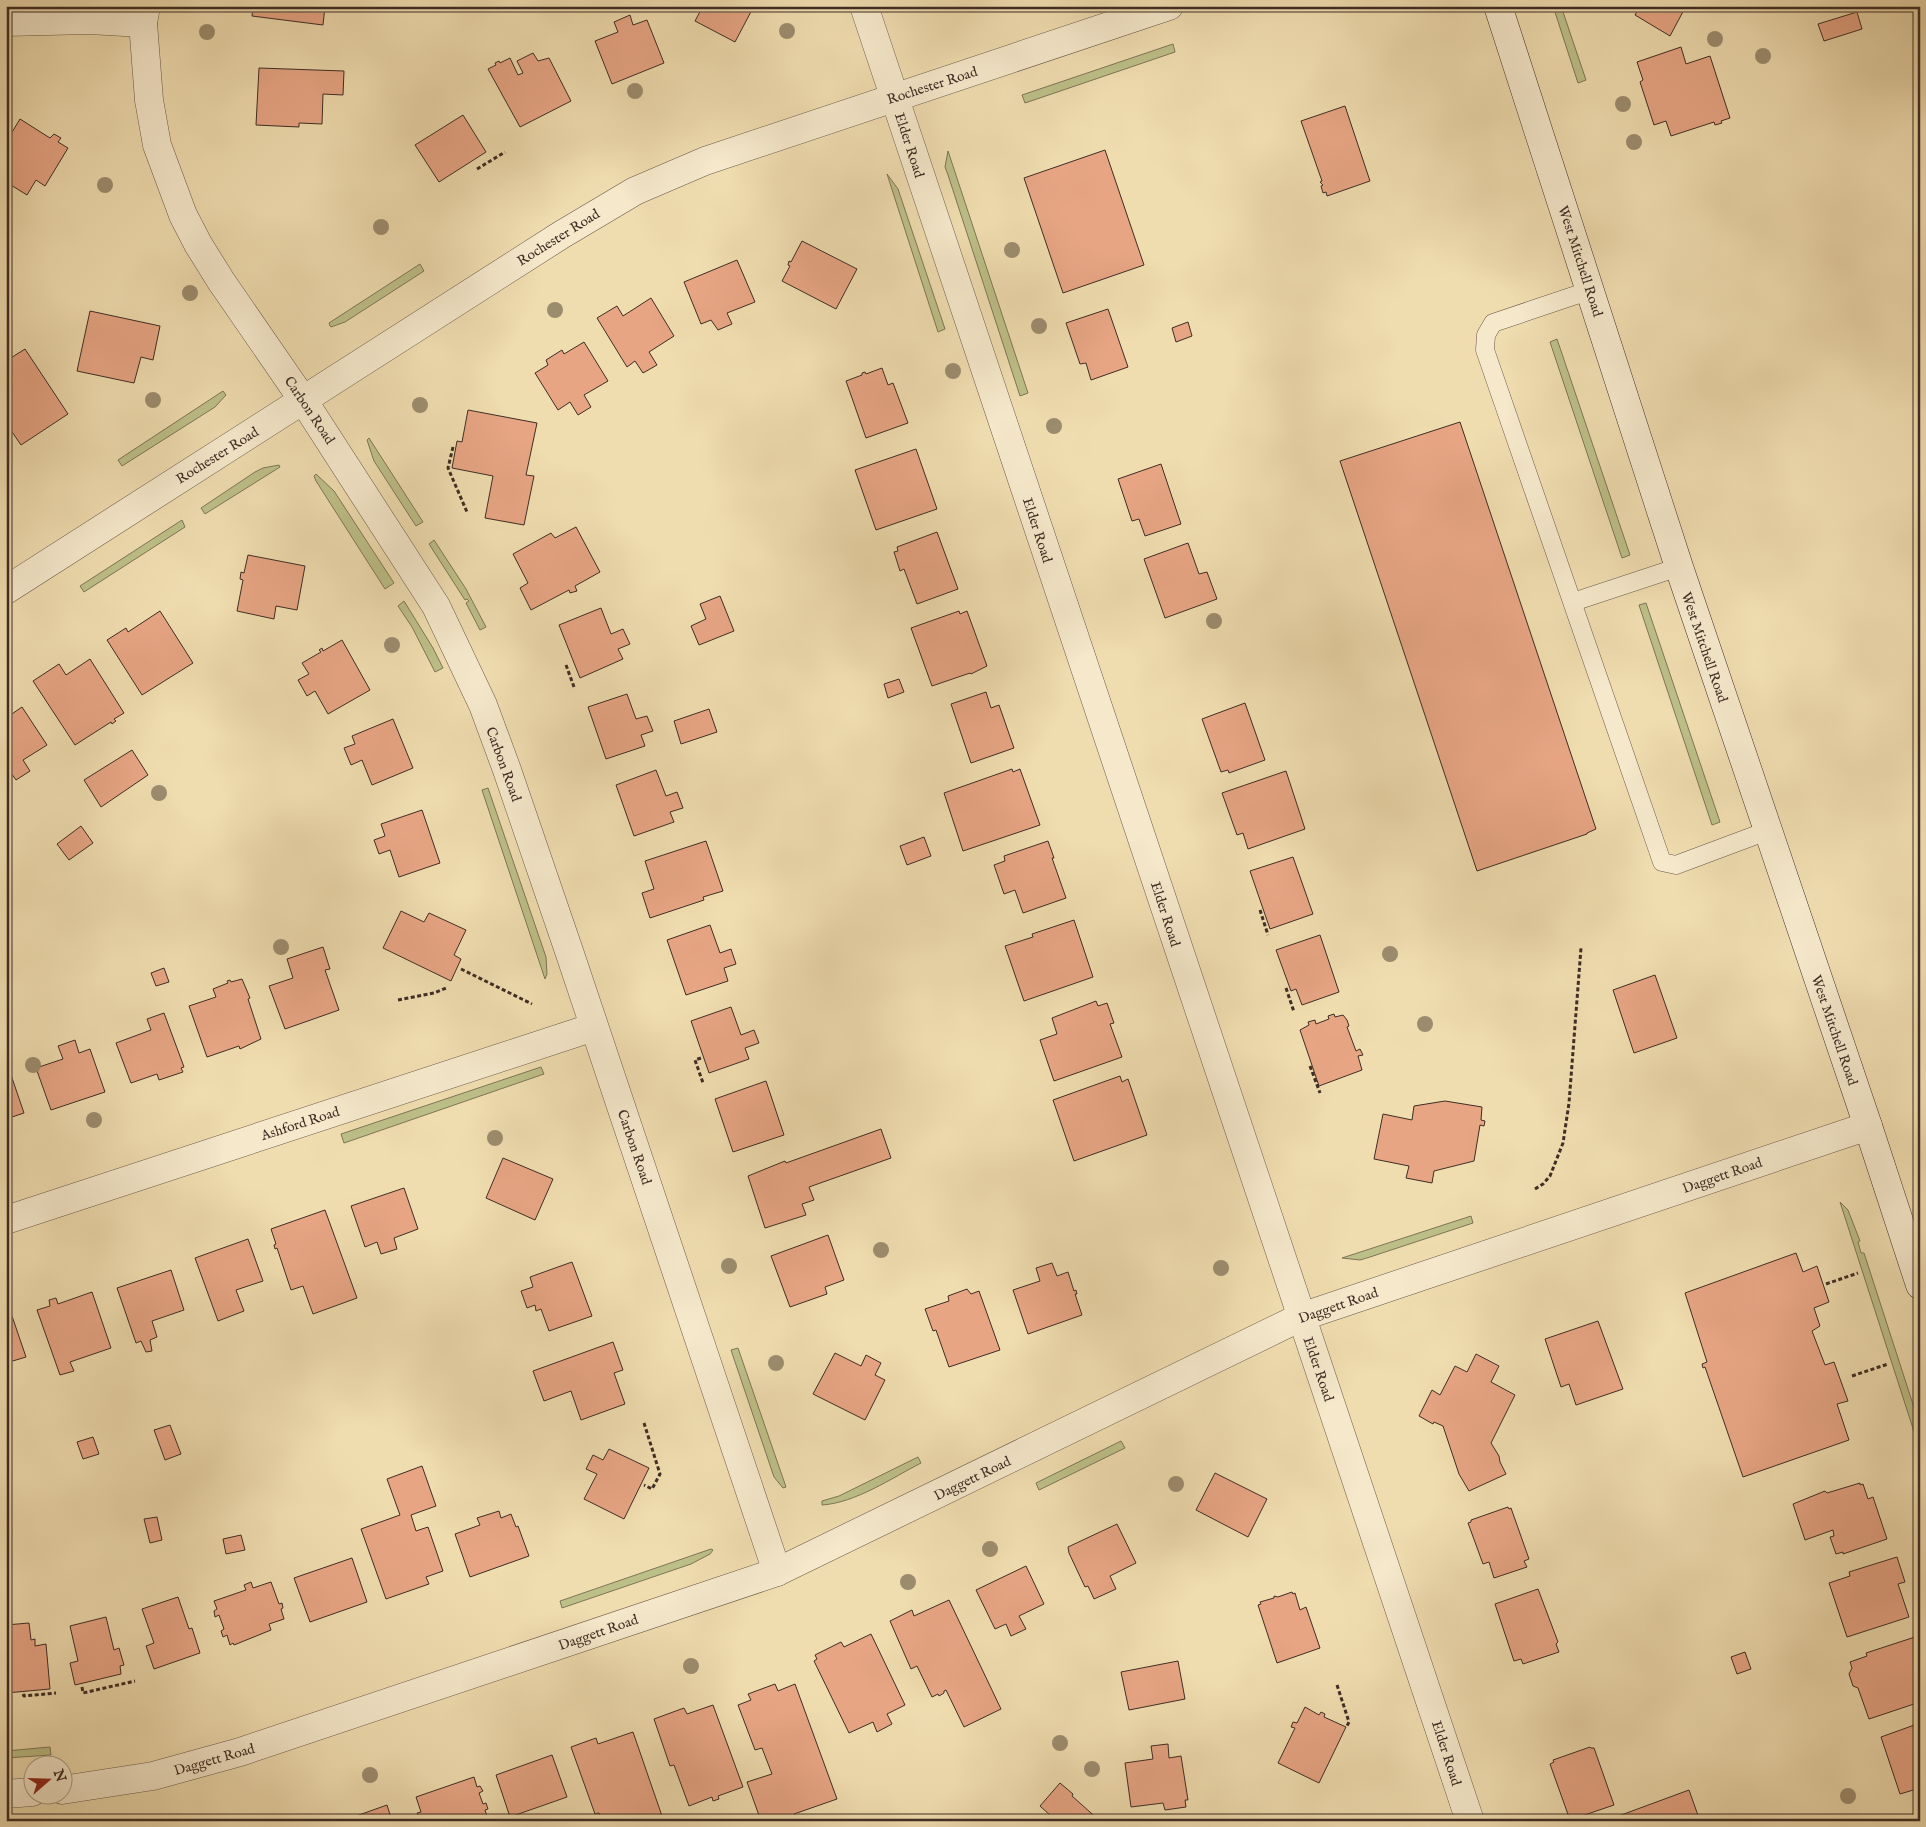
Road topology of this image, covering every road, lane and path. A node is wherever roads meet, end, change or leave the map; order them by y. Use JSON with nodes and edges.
{"nodes":[{"id":1,"x":864,"y":6,"type":"edge"},
{"id":2,"x":1169,"y":6,"type":"edge"},
{"id":3,"x":1498,"y":6,"type":"edge"},
{"id":4,"x":145,"y":15,"type":"edge"},
{"id":5,"x":6,"y":22,"type":"edge"},
{"id":6,"x":894,"y":97,"type":"junction"},
{"id":7,"x":505,"y":152,"type":"dead end"},
{"id":8,"x":477,"y":169,"type":"dead end"},
{"id":9,"x":1591,"y":290,"type":"junction"},
{"id":10,"x":303,"y":400,"type":"junction"},
{"id":11,"x":453,"y":448,"type":"dead end"},
{"id":12,"x":467,"y":512,"type":"dead end"},
{"id":13,"x":1679,"y":567,"type":"junction"},
{"id":14,"x":6,"y":590,"type":"edge"},
{"id":15,"x":1572,"y":602,"type":"junction"},
{"id":16,"x":566,"y":665,"type":"dead end"},
{"id":17,"x":574,"y":687,"type":"dead end"},
{"id":18,"x":1767,"y":831,"type":"junction"},
{"id":19,"x":1260,"y":910,"type":"dead end"},
{"id":20,"x":1268,"y":935,"type":"dead end"},
{"id":21,"x":1581,"y":948,"type":"dead end"},
{"id":22,"x":461,"y":969,"type":"dead end"},
{"id":23,"x":446,"y":988,"type":"dead end"},
{"id":24,"x":1286,"y":988,"type":"dead end"},
{"id":25,"x":398,"y":1000,"type":"dead end"},
{"id":26,"x":532,"y":1004,"type":"dead end"},
{"id":27,"x":1294,"y":1012,"type":"dead end"},
{"id":28,"x":594,"y":1026,"type":"junction"},
{"id":29,"x":701,"y":1058,"type":"dead end"},
{"id":30,"x":1310,"y":1066,"type":"dead end"},
{"id":31,"x":703,"y":1083,"type":"dead end"},
{"id":32,"x":1320,"y":1093,"type":"dead end"},
{"id":33,"x":1868,"y":1126,"type":"junction"},
{"id":34,"x":1535,"y":1189,"type":"dead end"},
{"id":35,"x":6,"y":1220,"type":"edge"},
{"id":36,"x":1858,"y":1273,"type":"dead end"},
{"id":37,"x":1826,"y":1284,"type":"dead end"},
{"id":38,"x":1920,"y":1285,"type":"edge"},
{"id":39,"x":1301,"y":1317,"type":"junction"},
{"id":40,"x":1888,"y":1364,"type":"dead end"},
{"id":41,"x":1852,"y":1376,"type":"dead end"},
{"id":42,"x":644,"y":1423,"type":"dead end"},
{"id":43,"x":644,"y":1485,"type":"dead end"},
{"id":44,"x":777,"y":1572,"type":"junction"},
{"id":45,"x":135,"y":1681,"type":"dead end"},
{"id":46,"x":1337,"y":1684,"type":"dead end"},
{"id":47,"x":82,"y":1687,"type":"dead end"},
{"id":48,"x":56,"y":1693,"type":"dead end"},
{"id":49,"x":23,"y":1694,"type":"dead end"},
{"id":50,"x":1347,"y":1726,"type":"dead end"},
{"id":51,"x":72,"y":1788,"type":"edge"},
{"id":52,"x":22,"y":1793,"type":"edge"},
{"id":53,"x":6,"y":1794,"type":"edge"},
{"id":54,"x":1470,"y":1821,"type":"edge"}],
"edges":[{"from":1,"to":6,"type":"street","name":"Elder Road"},
{"from":2,"to":6,"type":"street","name":"Rochester Road"},
{"from":3,"to":9,"type":"street","name":"West Mitchell Road"},
{"from":4,"to":5,"type":"street"},
{"from":4,"to":10,"type":"street","name":"Carbon Road"},
{"from":6,"to":10,"type":"street","name":"Rochester Road"},
{"from":6,"to":39,"type":"street","name":"Elder Road"},
{"from":7,"to":8,"type":"path"},
{"from":9,"to":13,"type":"street","name":"West Mitchell Road"},
{"from":9,"to":15,"type":"lane"},
{"from":10,"to":14,"type":"street","name":"Rochester Road"},
{"from":10,"to":28,"type":"street","name":"Carbon Road"},
{"from":11,"to":12,"type":"path"},
{"from":13,"to":15,"type":"lane"},
{"from":13,"to":18,"type":"street","name":"West Mitchell Road"},
{"from":15,"to":18,"type":"lane"},
{"from":16,"to":17,"type":"path"},
{"from":18,"to":33,"type":"street","name":"West Mitchell Road"},
{"from":19,"to":20,"type":"path"},
{"from":21,"to":34,"type":"path"},
{"from":22,"to":26,"type":"path"},
{"from":23,"to":25,"type":"path"},
{"from":24,"to":27,"type":"path"},
{"from":28,"to":35,"type":"street","name":"Ashford Road"},
{"from":28,"to":44,"type":"street","name":"Carbon Road"},
{"from":29,"to":31,"type":"path"},
{"from":30,"to":32,"type":"path"},
{"from":33,"to":38,"type":"street","name":"West Mitchell Road"},
{"from":33,"to":39,"type":"street","name":"Daggett Road"},
{"from":36,"to":37,"type":"path"},
{"from":39,"to":44,"type":"street","name":"Daggett Road"},
{"from":39,"to":54,"type":"street","name":"Elder Road"},
{"from":40,"to":41,"type":"path"},
{"from":42,"to":43,"type":"path"},
{"from":44,"to":51,"type":"street","name":"Daggett Road"},
{"from":45,"to":47,"type":"path"},
{"from":46,"to":50,"type":"path"},
{"from":48,"to":49,"type":"path"},
{"from":52,"to":53,"type":"street"}]}
